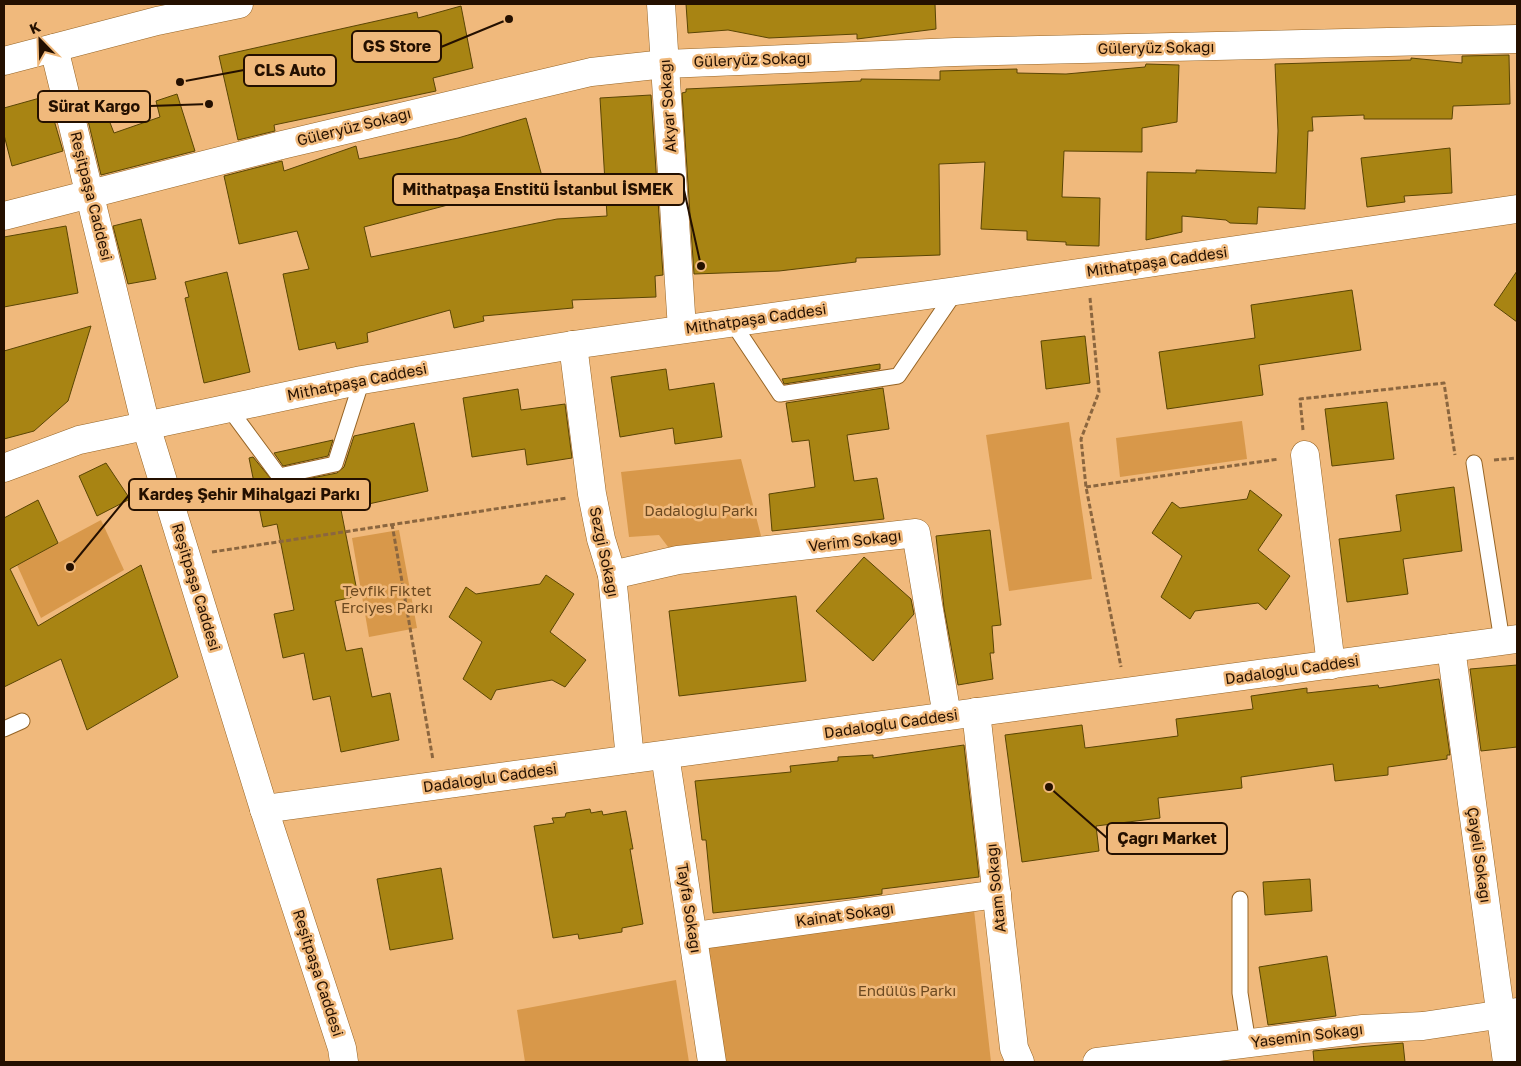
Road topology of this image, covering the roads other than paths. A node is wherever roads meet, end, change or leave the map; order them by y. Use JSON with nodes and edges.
{"nodes":[{"id":1,"x":239,"y":4,"type":"edge"},
{"id":2,"x":661,"y":4,"type":"edge"},
{"id":3,"x":1517,"y":39,"type":"edge"},
{"id":4,"x":54,"y":48,"type":"junction"},
{"id":5,"x":4,"y":61,"type":"edge"},
{"id":6,"x":665,"y":64,"type":"junction"},
{"id":7,"x":91,"y":194,"type":"junction"},
{"id":8,"x":1517,"y":209,"type":"edge"},
{"id":9,"x":4,"y":216,"type":"edge"},
{"id":10,"x":956,"y":291,"type":"junction"},
{"id":11,"x":732,"y":322,"type":"junction"},
{"id":12,"x":682,"y":329,"type":"junction"},
{"id":13,"x":573,"y":345,"type":"junction"},
{"id":14,"x":362,"y":380,"type":"junction"},
{"id":15,"x":228,"y":407,"type":"junction"},
{"id":16,"x":146,"y":426,"type":"junction"},
{"id":17,"x":1305,"y":455,"type":"road end"},
{"id":18,"x":1474,"y":462,"type":"road end"},
{"id":19,"x":4,"y":468,"type":"edge"},
{"id":20,"x":612,"y":574,"type":"junction"},
{"id":21,"x":1509,"y":640,"type":"edge"},
{"id":22,"x":1451,"y":648,"type":"junction"},
{"id":23,"x":1331,"y":664,"type":"junction"},
{"id":24,"x":976,"y":712,"type":"junction"},
{"id":25,"x":947,"y":716,"type":"junction"},
{"id":26,"x":22,"y":721,"type":"dead end"},
{"id":27,"x":4,"y":729,"type":"edge"},
{"id":28,"x":666,"y":755,"type":"junction"},
{"id":29,"x":630,"y":759,"type":"junction"},
{"id":30,"x":264,"y":809,"type":"junction"},
{"id":31,"x":997,"y":894,"type":"junction"},
{"id":32,"x":1240,"y":899,"type":"dead end"},
{"id":33,"x":694,"y":936,"type":"junction"},
{"id":34,"x":1509,"y":1013,"type":"edge"},
{"id":35,"x":1248,"y":1043,"type":"junction"},
{"id":36,"x":344,"y":1062,"type":"edge"},
{"id":37,"x":712,"y":1062,"type":"edge"},
{"id":38,"x":1020,"y":1062,"type":"edge"},
{"id":39,"x":1097,"y":1062,"type":"edge"},
{"id":40,"x":1507,"y":1062,"type":"edge"}],
"edges":[{"from":1,"to":4,"type":"street"},
{"from":2,"to":6,"type":"street","name":"Akyar Sokağı"},
{"from":3,"to":6,"type":"street","name":"Güleryüz Sokağı"},
{"from":4,"to":5,"type":"street"},
{"from":4,"to":7,"type":"street","name":"Reşitpaşa Caddesi"},
{"from":6,"to":7,"type":"street","name":"Güleryüz Sokağı"},
{"from":6,"to":12,"type":"street","name":"Akyar Sokağı"},
{"from":7,"to":9,"type":"street","name":"Güleryüz Sokağı"},
{"from":7,"to":16,"type":"street","name":"Reşitpaşa Caddesi"},
{"from":8,"to":10,"type":"street","name":"Mithatpaşa Caddesi"},
{"from":10,"to":11,"type":"street","name":"Mithatpaşa Caddesi"},
{"from":10,"to":11,"type":"lane"},
{"from":11,"to":12,"type":"street","name":"Mithatpaşa Caddesi"},
{"from":12,"to":13,"type":"street","name":"Mithatpaşa Caddesi"},
{"from":13,"to":14,"type":"street","name":"Mithatpaşa Caddesi"},
{"from":13,"to":20,"type":"street","name":"Sezgi Sokağı"},
{"from":14,"to":15,"type":"street","name":"Mithatpaşa Caddesi"},
{"from":14,"to":15,"type":"lane"},
{"from":15,"to":16,"type":"street","name":"Mithatpaşa Caddesi"},
{"from":16,"to":19,"type":"street","name":"Mithatpaşa Caddesi"},
{"from":16,"to":30,"type":"street","name":"Reşitpaşa Caddesi"},
{"from":17,"to":23,"type":"street"},
{"from":18,"to":21,"type":"lane"},
{"from":20,"to":25,"type":"street","name":"Verim Sokağı"},
{"from":20,"to":29,"type":"street","name":"Sezgi Sokağı"},
{"from":21,"to":22,"type":"street","name":"Dadaloğlu Caddesi"},
{"from":22,"to":23,"type":"street","name":"Dadaloğlu Caddesi"},
{"from":22,"to":34,"type":"street","name":"Çayeli Sokağı"},
{"from":23,"to":24,"type":"street","name":"Dadaloğlu Caddesi"},
{"from":24,"to":25,"type":"street","name":"Dadaloğlu Caddesi"},
{"from":24,"to":31,"type":"street","name":"Atam Sokağı"},
{"from":25,"to":28,"type":"street","name":"Dadaloğlu Caddesi"},
{"from":26,"to":27,"type":"lane"},
{"from":28,"to":29,"type":"street","name":"Dadaloğlu Caddesi"},
{"from":28,"to":33,"type":"street","name":"Tayfa Sokağı"},
{"from":29,"to":30,"type":"street","name":"Dadaloğlu Caddesi"},
{"from":30,"to":36,"type":"street","name":"Reşitpaşa Caddesi"},
{"from":31,"to":33,"type":"street","name":"Kainat Sokağı"},
{"from":31,"to":38,"type":"street","name":"Atam Sokağı"},
{"from":32,"to":35,"type":"lane"},
{"from":33,"to":37,"type":"street","name":"Tayfa Sokağı"},
{"from":34,"to":35,"type":"street","name":"Yasemin Sokağı"},
{"from":34,"to":40,"type":"street","name":"Çayeli Sokağı"},
{"from":35,"to":39,"type":"street","name":"Yasemin Sokağı"}]}
